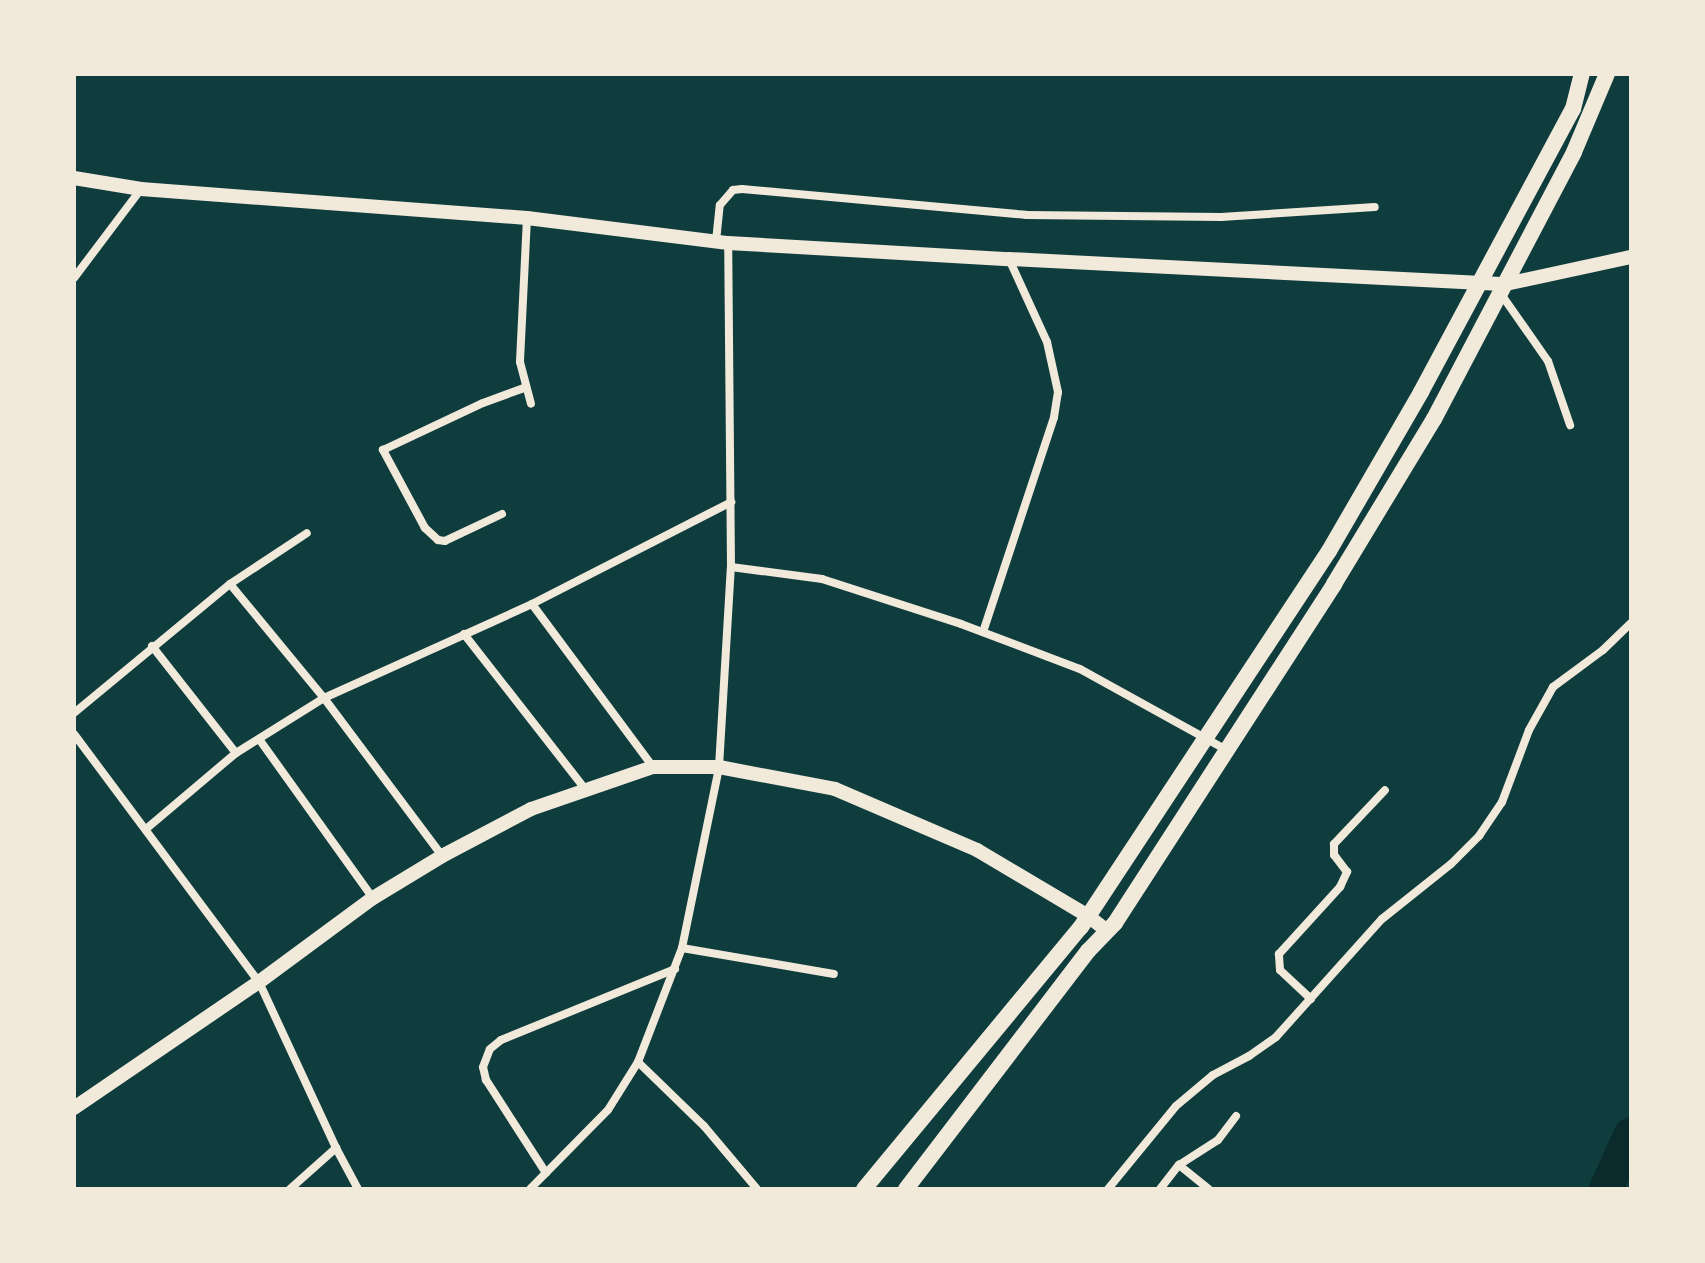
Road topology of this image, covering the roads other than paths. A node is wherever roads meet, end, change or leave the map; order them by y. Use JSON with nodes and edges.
{"nodes":[{"id":1,"x":1582,"y":74,"type":"edge"},
{"id":2,"x":1607,"y":74,"type":"edge"},
{"id":3,"x":74,"y":178,"type":"edge"},
{"id":4,"x":141,"y":189,"type":"junction"},
{"id":5,"x":1375,"y":207,"type":"dead end"},
{"id":6,"x":527,"y":218,"type":"junction"},
{"id":7,"x":722,"y":242,"type":"junction"},
{"id":8,"x":1631,"y":257,"type":"edge"},
{"id":9,"x":1009,"y":259,"type":"junction"},
{"id":10,"x":74,"y":278,"type":"edge"},
{"id":11,"x":1479,"y":283,"type":"junction"},
{"id":12,"x":1503,"y":289,"type":"junction"},
{"id":13,"x":524,"y":388,"type":"junction"},
{"id":14,"x":531,"y":404,"type":"dead end"},
{"id":15,"x":1570,"y":425,"type":"dead end"},
{"id":16,"x":731,"y":502,"type":"junction"},
{"id":17,"x":502,"y":514,"type":"dead end"},
{"id":18,"x":307,"y":533,"type":"dead end"},
{"id":19,"x":731,"y":567,"type":"junction"},
{"id":20,"x":230,"y":584,"type":"junction"},
{"id":21,"x":532,"y":604,"type":"junction"},
{"id":22,"x":1631,"y":623,"type":"edge"},
{"id":23,"x":983,"y":632,"type":"junction"},
{"id":24,"x":464,"y":634,"type":"junction"},
{"id":25,"x":152,"y":646,"type":"junction"},
{"id":26,"x":324,"y":698,"type":"junction"},
{"id":27,"x":74,"y":713,"type":"edge"},
{"id":28,"x":74,"y":734,"type":"edge"},
{"id":29,"x":1205,"y":738,"type":"junction"},
{"id":30,"x":259,"y":739,"type":"junction"},
{"id":31,"x":1227,"y":751,"type":"junction"},
{"id":32,"x":236,"y":753,"type":"junction"},
{"id":33,"x":653,"y":767,"type":"junction"},
{"id":34,"x":719,"y":767,"type":"junction"},
{"id":35,"x":585,"y":789,"type":"junction"},
{"id":36,"x":1385,"y":790,"type":"dead end"},
{"id":37,"x":146,"y":829,"type":"junction"},
{"id":38,"x":442,"y":856,"type":"junction"},
{"id":39,"x":373,"y":898,"type":"junction"},
{"id":40,"x":1088,"y":916,"type":"junction"},
{"id":41,"x":1107,"y":931,"type":"junction"},
{"id":42,"x":682,"y":948,"type":"junction"},
{"id":43,"x":675,"y":969,"type":"junction"},
{"id":44,"x":834,"y":974,"type":"dead end"},
{"id":45,"x":259,"y":982,"type":"junction"},
{"id":46,"x":1311,"y":999,"type":"junction"},
{"id":47,"x":638,"y":1062,"type":"junction"},
{"id":48,"x":75,"y":1104,"type":"edge"},
{"id":49,"x":1236,"y":1116,"type":"dead end"},
{"id":50,"x":336,"y":1148,"type":"junction"},
{"id":51,"x":1179,"y":1165,"type":"junction"},
{"id":52,"x":546,"y":1173,"type":"junction"},
{"id":53,"x":290,"y":1189,"type":"edge"},
{"id":54,"x":358,"y":1189,"type":"edge"},
{"id":55,"x":530,"y":1189,"type":"edge"},
{"id":56,"x":757,"y":1189,"type":"edge"},
{"id":57,"x":864,"y":1189,"type":"edge"},
{"id":58,"x":906,"y":1189,"type":"edge"},
{"id":59,"x":1108,"y":1189,"type":"edge"},
{"id":60,"x":1160,"y":1189,"type":"edge"},
{"id":61,"x":1209,"y":1189,"type":"edge"}],
"edges":[{"from":1,"to":11,"type":"main road"},
{"from":2,"to":12,"type":"main road"},
{"from":3,"to":4,"type":"street"},
{"from":4,"to":6,"type":"street"},
{"from":4,"to":10,"type":"street"},
{"from":5,"to":7,"type":"street"},
{"from":6,"to":7,"type":"street"},
{"from":6,"to":13,"type":"street"},
{"from":7,"to":9,"type":"street"},
{"from":7,"to":16,"type":"street"},
{"from":8,"to":12,"type":"street"},
{"from":9,"to":11,"type":"street"},
{"from":9,"to":23,"type":"street"},
{"from":11,"to":12,"type":"street"},
{"from":11,"to":29,"type":"main road"},
{"from":12,"to":15,"type":"street"},
{"from":12,"to":31,"type":"main road"},
{"from":13,"to":14,"type":"street"},
{"from":13,"to":17,"type":"street"},
{"from":16,"to":19,"type":"street"},
{"from":16,"to":21,"type":"street"},
{"from":18,"to":20,"type":"street"},
{"from":19,"to":23,"type":"street"},
{"from":19,"to":34,"type":"street"},
{"from":20,"to":25,"type":"street"},
{"from":20,"to":26,"type":"street"},
{"from":21,"to":24,"type":"street"},
{"from":21,"to":33,"type":"street"},
{"from":22,"to":46,"type":"street"},
{"from":23,"to":29,"type":"street"},
{"from":24,"to":26,"type":"street"},
{"from":24,"to":35,"type":"street"},
{"from":25,"to":27,"type":"street"},
{"from":25,"to":32,"type":"street"},
{"from":26,"to":30,"type":"street"},
{"from":26,"to":38,"type":"street"},
{"from":28,"to":37,"type":"street"},
{"from":29,"to":31,"type":"street"},
{"from":29,"to":40,"type":"main road"},
{"from":30,"to":32,"type":"street"},
{"from":30,"to":39,"type":"street"},
{"from":31,"to":41,"type":"main road"},
{"from":32,"to":37,"type":"street"},
{"from":33,"to":34,"type":"street"},
{"from":33,"to":35,"type":"street"},
{"from":34,"to":40,"type":"street"},
{"from":34,"to":42,"type":"street"},
{"from":35,"to":38,"type":"street"},
{"from":36,"to":46,"type":"street"},
{"from":37,"to":45,"type":"street"},
{"from":38,"to":39,"type":"street"},
{"from":39,"to":45,"type":"street"},
{"from":40,"to":41,"type":"street"},
{"from":40,"to":57,"type":"main road"},
{"from":41,"to":58,"type":"main road"},
{"from":42,"to":43,"type":"street"},
{"from":42,"to":44,"type":"street"},
{"from":43,"to":47,"type":"street"},
{"from":43,"to":52,"type":"street"},
{"from":45,"to":48,"type":"street"},
{"from":45,"to":50,"type":"street"},
{"from":46,"to":59,"type":"street"},
{"from":47,"to":52,"type":"street"},
{"from":47,"to":56,"type":"street"},
{"from":49,"to":51,"type":"street"},
{"from":50,"to":53,"type":"street"},
{"from":50,"to":54,"type":"street"},
{"from":51,"to":60,"type":"street"},
{"from":51,"to":61,"type":"street"},
{"from":52,"to":55,"type":"street"}]}
